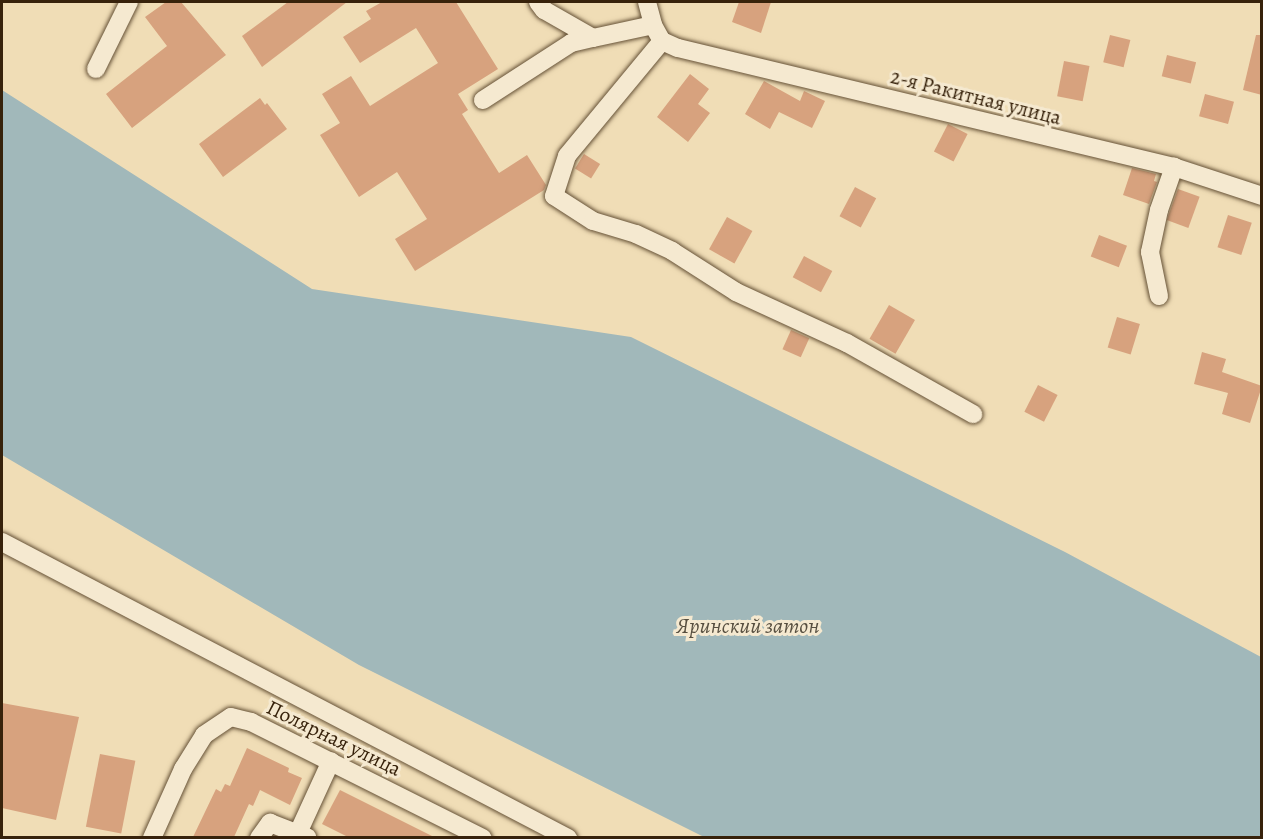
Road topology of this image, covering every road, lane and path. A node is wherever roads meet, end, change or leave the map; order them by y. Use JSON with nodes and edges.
{"nodes":[{"id":1,"x":129,"y":2,"type":"edge"},
{"id":2,"x":538,"y":2,"type":"edge"},
{"id":3,"x":647,"y":2,"type":"edge"},
{"id":4,"x":653,"y":25,"type":"junction"},
{"id":5,"x":593,"y":38,"type":"junction"},
{"id":6,"x":670,"y":44,"type":"junction"},
{"id":7,"x":96,"y":69,"type":"dead end"},
{"id":8,"x":483,"y":100,"type":"dead end"},
{"id":9,"x":1174,"y":167,"type":"junction"},
{"id":10,"x":1262,"y":196,"type":"edge"},
{"id":11,"x":1159,"y":296,"type":"dead end"},
{"id":12,"x":973,"y":414,"type":"dead end"},
{"id":13,"x":2,"y":542,"type":"edge"},
{"id":14,"x":331,"y":761,"type":"junction"},
{"id":15,"x":303,"y":835,"type":"edge"},
{"id":16,"x":152,"y":837,"type":"edge"},
{"id":17,"x":259,"y":837,"type":"edge"},
{"id":18,"x":483,"y":837,"type":"edge"},
{"id":19,"x":568,"y":837,"type":"edge"}],
"edges":[{"from":1,"to":7,"type":"street"},
{"from":2,"to":5,"type":"street"},
{"from":3,"to":4,"type":"street"},
{"from":4,"to":5,"type":"street"},
{"from":4,"to":6,"type":"street"},
{"from":5,"to":8,"type":"street"},
{"from":6,"to":9,"type":"street","name":"2-я Ракитная улица"},
{"from":6,"to":12,"type":"street"},
{"from":9,"to":10,"type":"street","name":"2-я Ракитная улица"},
{"from":9,"to":11,"type":"street"},
{"from":13,"to":19,"type":"street"},
{"from":14,"to":15,"type":"street"},
{"from":14,"to":16,"type":"street","name":"Полярная улица"},
{"from":14,"to":18,"type":"street","name":"Полярная улица"},
{"from":15,"to":17,"type":"street"}]}
